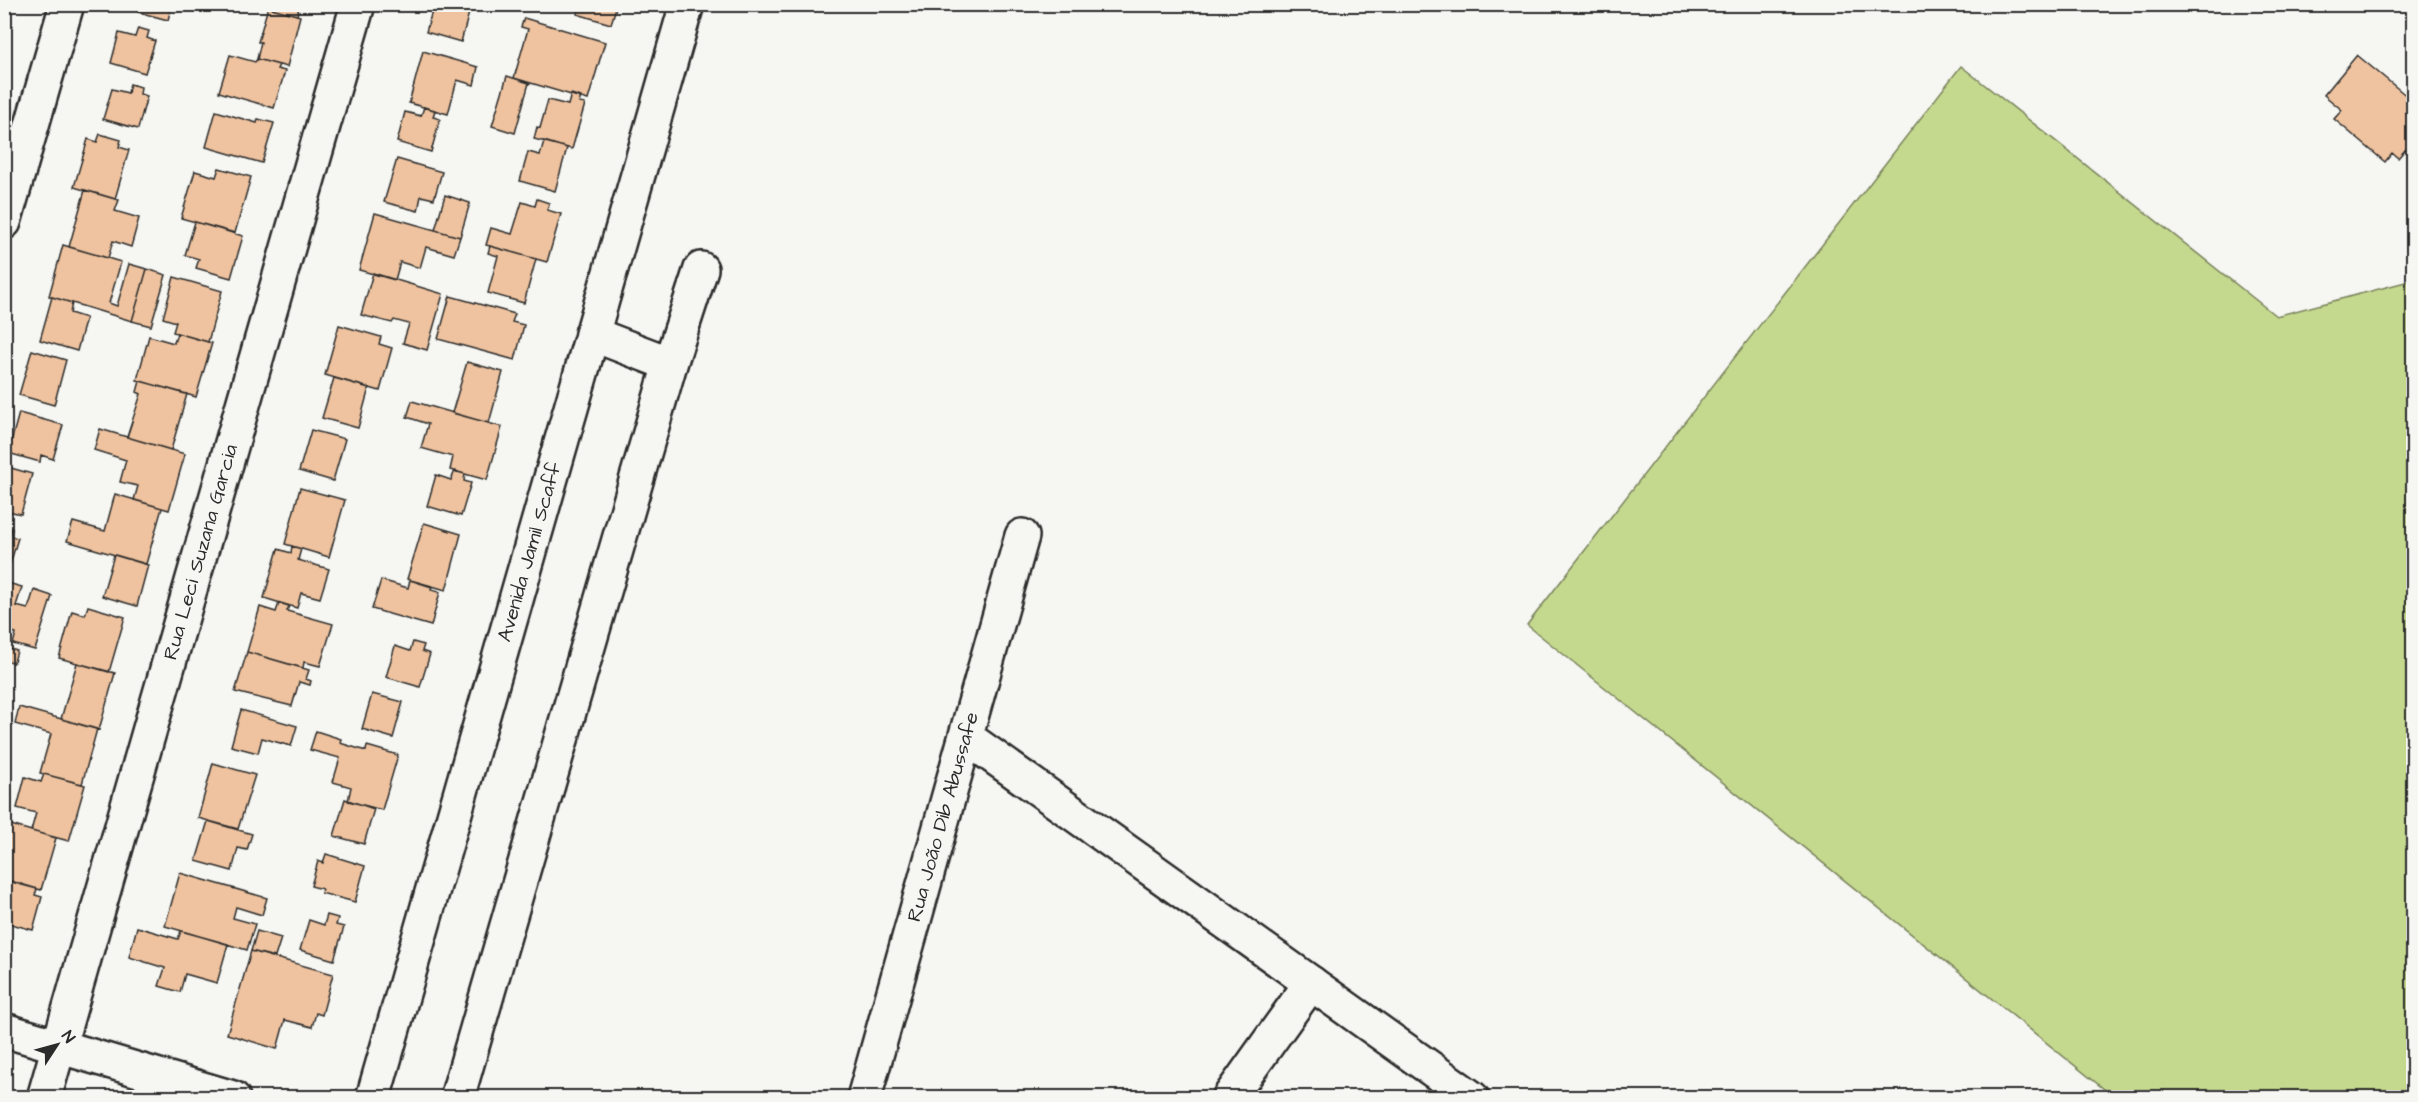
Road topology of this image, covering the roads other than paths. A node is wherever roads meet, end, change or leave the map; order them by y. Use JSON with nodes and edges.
{"nodes":[{"id":1,"x":67,"y":4,"type":"edge"},
{"id":2,"x":358,"y":4,"type":"edge"},
{"id":3,"x":687,"y":4,"type":"edge"},
{"id":4,"x":4,"y":222,"type":"edge"},
{"id":5,"x":701,"y":269,"type":"dead end"},
{"id":6,"x":592,"y":334,"type":"junction"},
{"id":7,"x":670,"y":364,"type":"junction"},
{"id":8,"x":1022,"y":536,"type":"dead end"},
{"id":9,"x":966,"y":737,"type":"junction"},
{"id":10,"x":1311,"y":983,"type":"junction"},
{"id":11,"x":4,"y":1030,"type":"edge"},
{"id":12,"x":58,"y":1046,"type":"junction"},
{"id":13,"x":44,"y":1098,"type":"edge"},
{"id":14,"x":233,"y":1098,"type":"edge"},
{"id":15,"x":372,"y":1098,"type":"edge"},
{"id":16,"x":457,"y":1098,"type":"edge"},
{"id":17,"x":864,"y":1098,"type":"edge"},
{"id":18,"x":1230,"y":1098,"type":"edge"},
{"id":19,"x":1472,"y":1098,"type":"edge"}],
"edges":[{"from":1,"to":4,"type":"street"},
{"from":2,"to":12,"type":"street","name":"Rua Leci Suzana Garcia"},
{"from":3,"to":6,"type":"street","name":"Avenida Jamil Scaff"},
{"from":5,"to":7,"type":"street"},
{"from":6,"to":7,"type":"street"},
{"from":6,"to":15,"type":"street","name":"Avenida Jamil Scaff"},
{"from":7,"to":16,"type":"street"},
{"from":8,"to":9,"type":"street","name":"Rua João Dib Abussafe"},
{"from":9,"to":10,"type":"street"},
{"from":9,"to":17,"type":"street","name":"Rua João Dib Abussafe"},
{"from":10,"to":18,"type":"street"},
{"from":10,"to":19,"type":"street"},
{"from":11,"to":12,"type":"street"},
{"from":12,"to":13,"type":"street","name":"Rua Leci Suzana Garcia"},
{"from":12,"to":14,"type":"street"}]}
